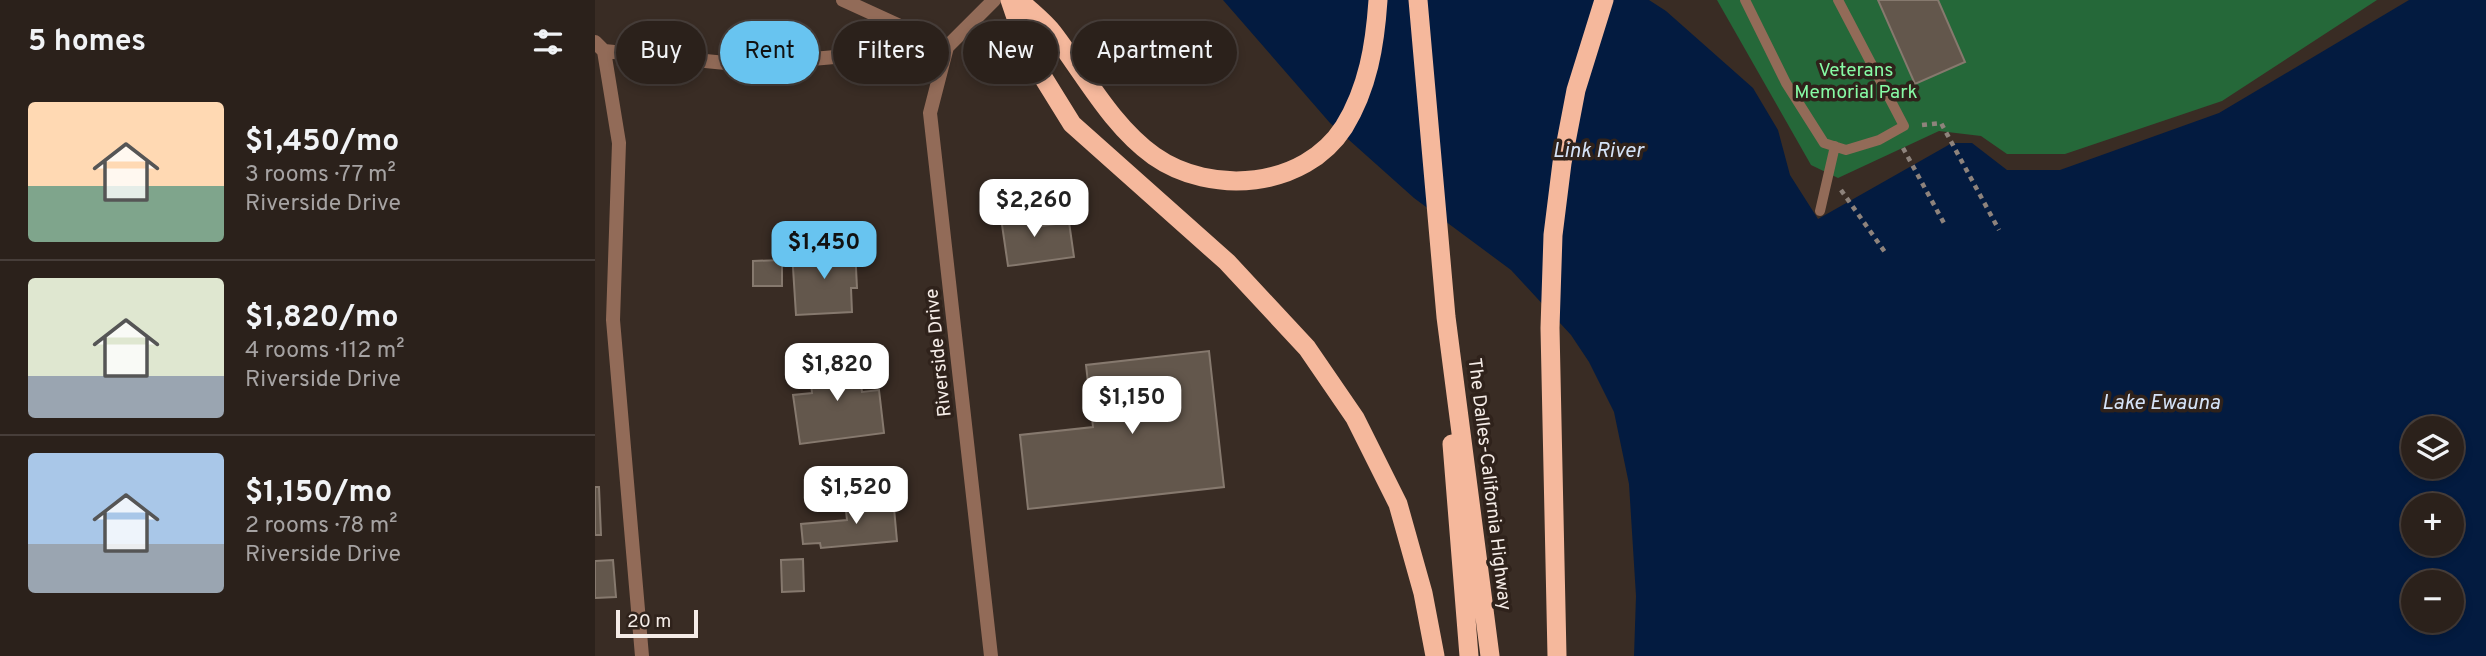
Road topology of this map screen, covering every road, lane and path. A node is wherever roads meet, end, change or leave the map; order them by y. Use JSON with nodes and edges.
{"nodes":[{"id":1,"x":843,"y":0,"type":"edge"},
{"id":2,"x":994,"y":0,"type":"edge"},
{"id":3,"x":1010,"y":0,"type":"edge"},
{"id":4,"x":1019,"y":0,"type":"edge"},
{"id":5,"x":1378,"y":0,"type":"edge"},
{"id":6,"x":1418,"y":0,"type":"edge"},
{"id":7,"x":1604,"y":0,"type":"edge"},
{"id":8,"x":1745,"y":0,"type":"edge"},
{"id":9,"x":1838,"y":0,"type":"edge"},
{"id":10,"x":889,"y":21,"type":"edge"},
{"id":11,"x":949,"y":45,"type":"edge"},
{"id":12,"x":600,"y":46,"type":"edge"},
{"id":13,"x":833,"y":57,"type":"edge"},
{"id":14,"x":937,"y":84,"type":"edge"},
{"id":15,"x":1899,"y":129,"type":"junction"},
{"id":16,"x":1835,"y":146,"type":"junction"},
{"id":17,"x":1847,"y":195,"type":"dead end"},
{"id":18,"x":1820,"y":211,"type":"dead end"},
{"id":19,"x":1945,"y":225,"type":"dead end"},
{"id":20,"x":1999,"y":230,"type":"dead end"},
{"id":21,"x":1887,"y":255,"type":"dead end"},
{"id":22,"x":1446,"y":317,"type":"junction"},
{"id":23,"x":642,"y":656,"type":"edge"},
{"id":24,"x":991,"y":656,"type":"edge"},
{"id":25,"x":1435,"y":656,"type":"edge"},
{"id":26,"x":1469,"y":656,"type":"edge"},
{"id":27,"x":1490,"y":656,"type":"edge"},
{"id":28,"x":1557,"y":656,"type":"edge"}],
"edges":[{"from":1,"to":10,"type":"street"},
{"from":2,"to":11,"type":"street"},
{"from":3,"to":25,"type":"highway"},
{"from":4,"to":5,"type":"highway"},
{"from":6,"to":22,"type":"highway","name":"The Dalles-California Highway"},
{"from":7,"to":28,"type":"highway"},
{"from":8,"to":16,"type":"lane"},
{"from":9,"to":15,"type":"lane"},
{"from":12,"to":13,"type":"street"},
{"from":12,"to":23,"type":"street"},
{"from":14,"to":24,"type":"street","name":"Riverside Drive"},
{"from":15,"to":16,"type":"lane"},
{"from":15,"to":19,"type":"path"},
{"from":15,"to":20,"type":"path"},
{"from":16,"to":18,"type":"lane"},
{"from":17,"to":21,"type":"path"},
{"from":22,"to":26,"type":"highway","name":"The Dalles-California Highway"},
{"from":22,"to":27,"type":"highway","name":"The Dalles-California Highway"}]}
